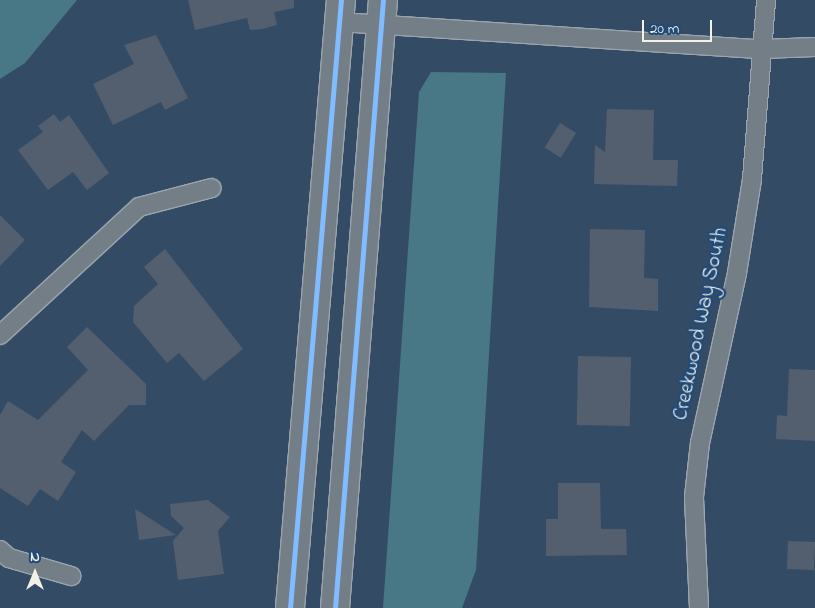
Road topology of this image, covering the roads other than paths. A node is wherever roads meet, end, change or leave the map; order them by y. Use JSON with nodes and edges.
{"nodes":[{"id":1,"x":766,"y":0,"type":"edge"},
{"id":2,"x":340,"y":11,"type":"edge"},
{"id":3,"x":382,"y":12,"type":"edge"},
{"id":4,"x":815,"y":47,"type":"edge"},
{"id":5,"x":762,"y":49,"type":"junction"},
{"id":6,"x":212,"y":188,"type":"dead end"},
{"id":7,"x":0,"y":335,"type":"edge"},
{"id":8,"x":0,"y":550,"type":"edge"},
{"id":9,"x":71,"y":576,"type":"dead end"},
{"id":10,"x":290,"y":608,"type":"edge"},
{"id":11,"x":335,"y":608,"type":"edge"},
{"id":12,"x":699,"y":608,"type":"edge"}],
"edges":[{"from":1,"to":5,"type":"street","name":"Creekwood Way South"},
{"from":2,"to":3,"type":"street"},
{"from":2,"to":10,"type":"main road"},
{"from":3,"to":5,"type":"street"},
{"from":3,"to":11,"type":"main road"},
{"from":4,"to":5,"type":"street"},
{"from":5,"to":12,"type":"street","name":"Creekwood Way South"},
{"from":6,"to":7,"type":"street"},
{"from":8,"to":9,"type":"street"}]}
